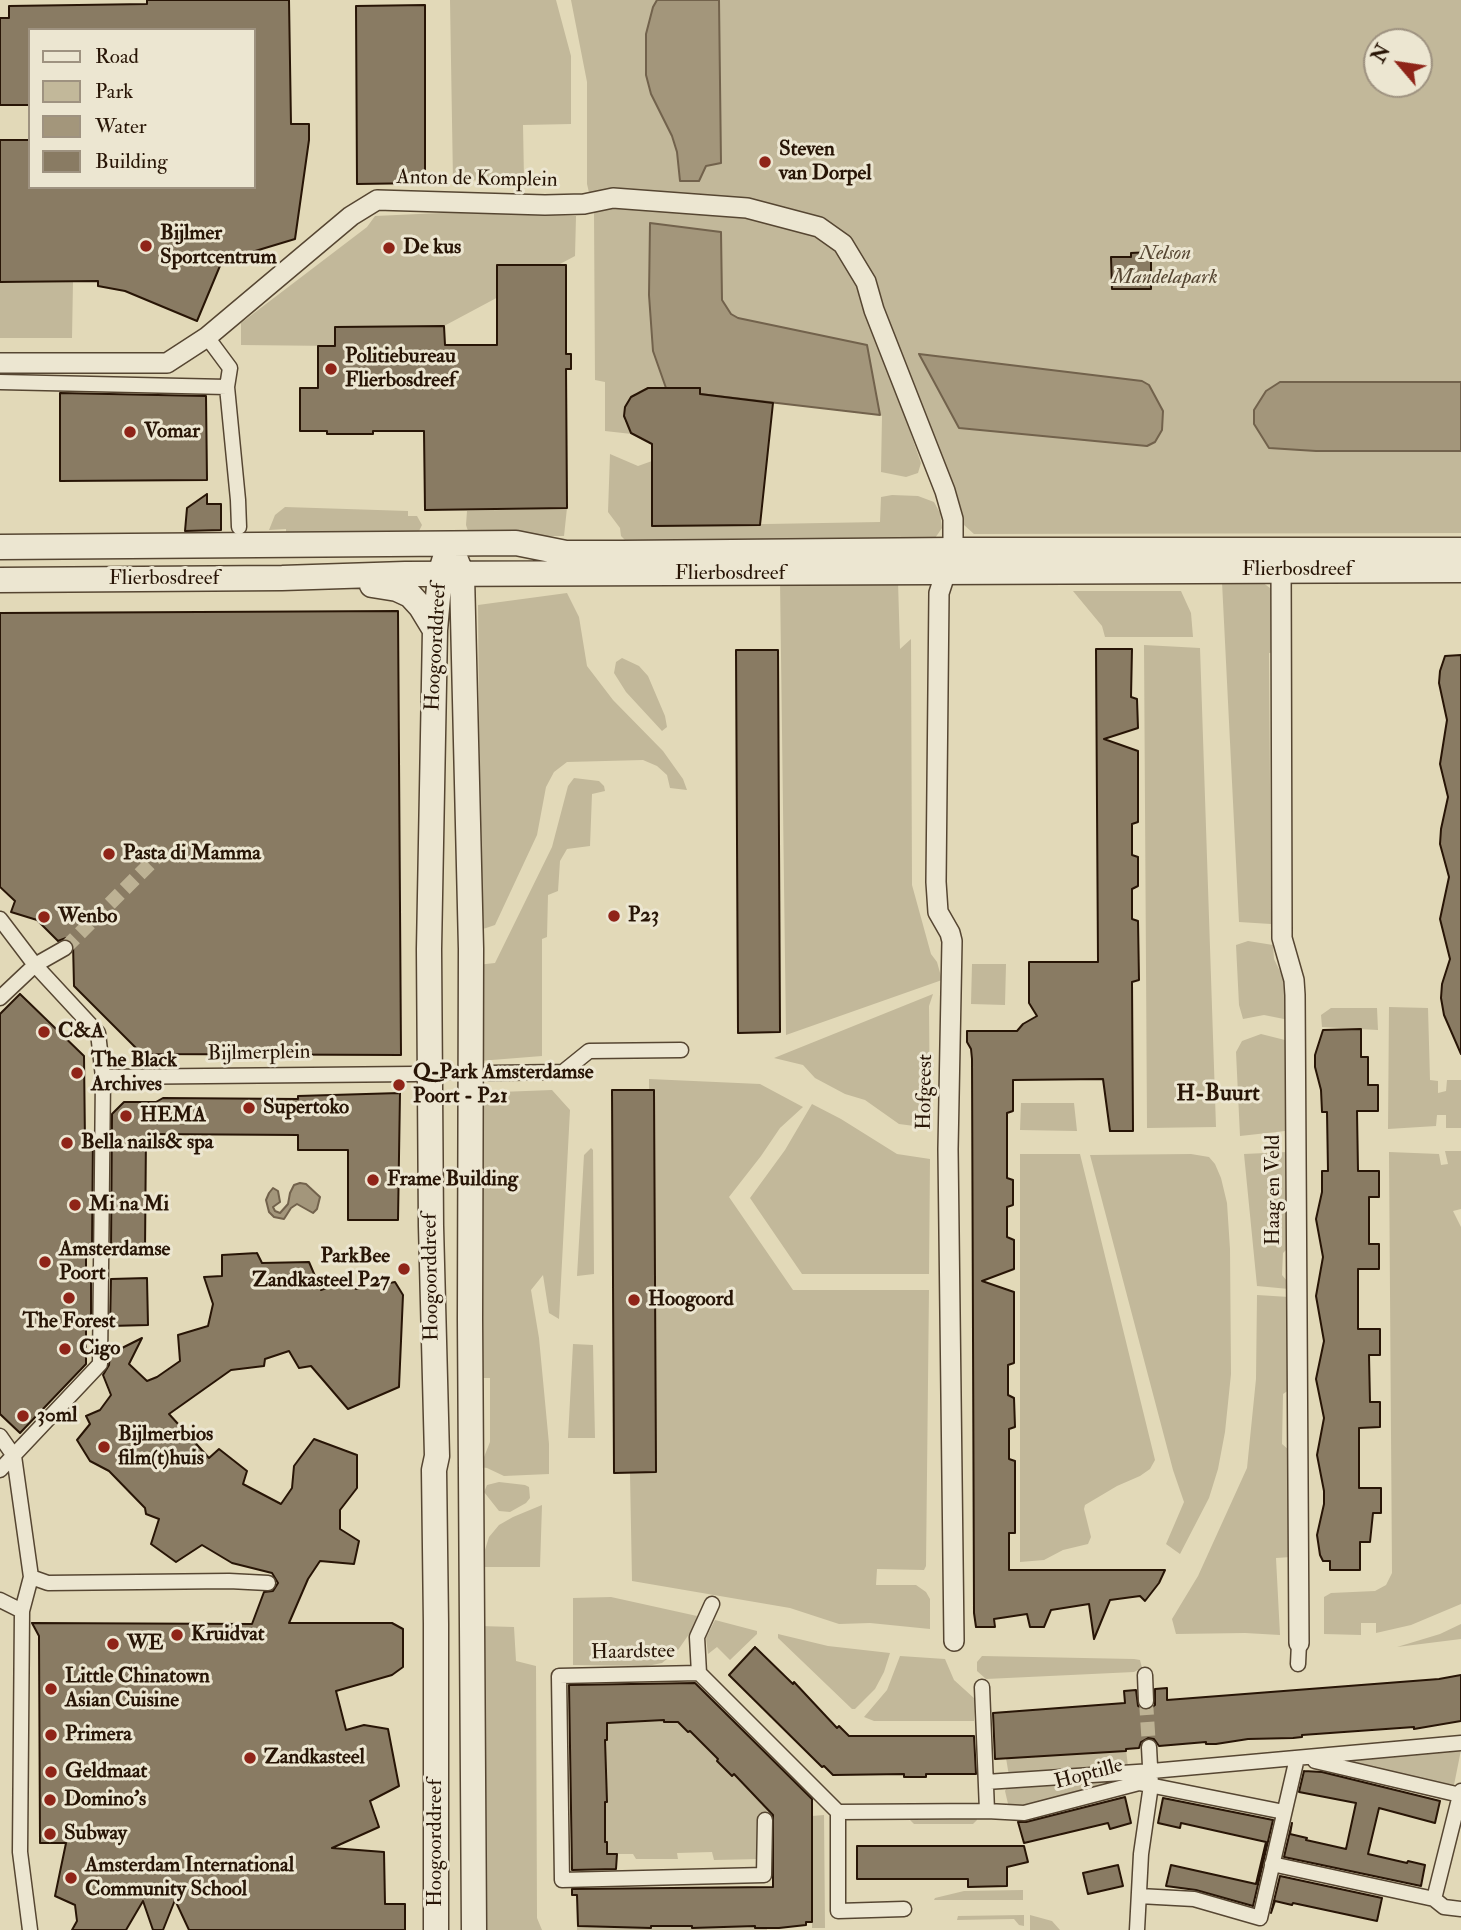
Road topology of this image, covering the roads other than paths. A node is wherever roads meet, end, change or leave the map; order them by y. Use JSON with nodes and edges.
{"nodes":[{"id":1,"x":207,"y":337,"type":"junction"},
{"id":2,"x":0,"y":363,"type":"edge"},
{"id":3,"x":0,"y":382,"type":"edge"},
{"id":4,"x":227,"y":387,"type":"junction"},
{"id":5,"x":239,"y":527,"type":"dead end"},
{"id":6,"x":449,"y":544,"type":"junction"},
{"id":7,"x":0,"y":547,"type":"edge"},
{"id":8,"x":1461,"y":550,"type":"edge"},
{"id":9,"x":1281,"y":560,"type":"junction"},
{"id":10,"x":949,"y":561,"type":"junction"},
{"id":11,"x":566,"y":564,"type":"junction"},
{"id":12,"x":1461,"y":570,"type":"edge"},
{"id":13,"x":451,"y":575,"type":"junction"},
{"id":14,"x":508,"y":575,"type":"junction"},
{"id":15,"x":348,"y":577,"type":"junction"},
{"id":16,"x":0,"y":580,"type":"edge"},
{"id":17,"x":463,"y":618,"type":"junction"},
{"id":18,"x":435,"y":630,"type":"junction"},
{"id":19,"x":0,"y":919,"type":"edge"},
{"id":20,"x":65,"y":948,"type":"tunnel mouth"},
{"id":21,"x":35,"y":965,"type":"junction"},
{"id":22,"x":0,"y":998,"type":"edge"},
{"id":23,"x":681,"y":1050,"type":"dead end"},
{"id":24,"x":489,"y":1073,"type":"tunnel mouth"},
{"id":25,"x":415,"y":1074,"type":"tunnel mouth"},
{"id":26,"x":103,"y":1077,"type":"junction"},
{"id":27,"x":0,"y":1436,"type":"edge"},
{"id":28,"x":14,"y":1456,"type":"junction"},
{"id":29,"x":0,"y":1470,"type":"edge"},
{"id":30,"x":31,"y":1577,"type":"junction"},
{"id":31,"x":268,"y":1583,"type":"dead end"},
{"id":32,"x":0,"y":1600,"type":"edge"},
{"id":33,"x":712,"y":1604,"type":"dead end"},
{"id":34,"x":22,"y":1611,"type":"junction"},
{"id":35,"x":954,"y":1642,"type":"dead end"},
{"id":36,"x":1299,"y":1643,"type":"joint"},
{"id":37,"x":1298,"y":1664,"type":"dead end"},
{"id":38,"x":699,"y":1673,"type":"junction"},
{"id":39,"x":1145,"y":1675,"type":"dead end"},
{"id":40,"x":982,"y":1687,"type":"dead end"},
{"id":41,"x":1146,"y":1701,"type":"tunnel mouth"},
{"id":42,"x":1461,"y":1743,"type":"edge"},
{"id":43,"x":1149,"y":1747,"type":"tunnel mouth"},
{"id":44,"x":1298,"y":1758,"type":"junction"},
{"id":45,"x":1152,"y":1778,"type":"junction"},
{"id":46,"x":986,"y":1782,"type":"junction"},
{"id":47,"x":1461,"y":1793,"type":"edge"},
{"id":48,"x":838,"y":1811,"type":"junction"},
{"id":49,"x":987,"y":1811,"type":"junction"},
{"id":50,"x":1284,"y":1812,"type":"junction"},
{"id":51,"x":765,"y":1820,"type":"dead end"},
{"id":52,"x":1454,"y":1850,"type":"edge"},
{"id":53,"x":1272,"y":1864,"type":"junction"},
{"id":54,"x":1139,"y":1896,"type":"junction"},
{"id":55,"x":1434,"y":1899,"type":"junction"},
{"id":56,"x":904,"y":1909,"type":"dead end"},
{"id":57,"x":1461,"y":1909,"type":"edge"},
{"id":58,"x":30,"y":1930,"type":"edge"},
{"id":59,"x":436,"y":1930,"type":"edge"},
{"id":60,"x":474,"y":1930,"type":"edge"},
{"id":61,"x":1138,"y":1930,"type":"edge"}],
"edges":[{"from":1,"to":2,"type":"street","name":"Anton de Komplein"},
{"from":1,"to":4,"type":"street"},
{"from":1,"to":10,"type":"street","name":"Anton de Komplein"},
{"from":3,"to":4,"type":"street"},
{"from":4,"to":5,"type":"street"},
{"from":6,"to":7,"type":"street","name":"Flierbosdreef"},
{"from":6,"to":11,"type":"street","name":"Flierbosdreef"},
{"from":6,"to":13,"type":"street","name":"Hoogoorddreef"},
{"from":8,"to":9,"type":"street","name":"Flierbosdreef"},
{"from":9,"to":10,"type":"street","name":"Flierbosdreef"},
{"from":9,"to":12,"type":"street","name":"Flierbosdreef"},
{"from":9,"to":36,"type":"street","name":"Haag en Veld"},
{"from":10,"to":11,"type":"street","name":"Flierbosdreef"},
{"from":10,"to":35,"type":"street","name":"Hofgeest"},
{"from":11,"to":14,"type":"street","name":"Flierbosdreef"},
{"from":13,"to":14,"type":"street","name":"Flierbosdreef"},
{"from":13,"to":15,"type":"street","name":"Flierbosdreef"},
{"from":13,"to":17,"type":"street","name":"Hoogoorddreef"},
{"from":13,"to":18,"type":"street","name":"Hoogoorddreef"},
{"from":14,"to":17,"type":"street"},
{"from":15,"to":16,"type":"street","name":"Flierbosdreef"},
{"from":15,"to":18,"type":"street"},
{"from":17,"to":60,"type":"street","name":"Hoogoorddreef"},
{"from":18,"to":59,"type":"street","name":"Hoogoorddreef"},
{"from":19,"to":21,"type":"street"},
{"from":20,"to":21,"type":"street"},
{"from":21,"to":22,"type":"street"},
{"from":21,"to":26,"type":"street"},
{"from":23,"to":24,"type":"street"},
{"from":25,"to":26,"type":"street","name":"Bijlmerplein"},
{"from":26,"to":28,"type":"street"},
{"from":27,"to":28,"type":"street"},
{"from":28,"to":29,"type":"street"},
{"from":28,"to":30,"type":"street"},
{"from":30,"to":31,"type":"street"},
{"from":30,"to":34,"type":"street"},
{"from":32,"to":34,"type":"street"},
{"from":33,"to":38,"type":"street"},
{"from":34,"to":58,"type":"street"},
{"from":36,"to":37,"type":"street","name":"Haag en Veld"},
{"from":38,"to":48,"type":"street","name":"Haardstee"},
{"from":38,"to":51,"type":"street","name":"Haardstee"},
{"from":39,"to":41,"type":"street"},
{"from":40,"to":46,"type":"street"},
{"from":42,"to":44,"type":"street","name":"Hoptille"},
{"from":43,"to":45,"type":"street"},
{"from":44,"to":45,"type":"street","name":"Hoptille"},
{"from":44,"to":47,"type":"street","name":"Hoptille"},
{"from":44,"to":50,"type":"street"},
{"from":45,"to":46,"type":"street"},
{"from":45,"to":49,"type":"street","name":"Hoptille"},
{"from":45,"to":50,"type":"street","name":"Hoptille"},
{"from":45,"to":54,"type":"street"},
{"from":46,"to":49,"type":"street"},
{"from":47,"to":52,"type":"street","name":"Hoptille"},
{"from":48,"to":49,"type":"street","name":"Hoptille"},
{"from":48,"to":56,"type":"street"},
{"from":50,"to":53,"type":"street"},
{"from":52,"to":55,"type":"street","name":"Hoptille"},
{"from":53,"to":54,"type":"street"},
{"from":53,"to":55,"type":"street"},
{"from":54,"to":61,"type":"street"},
{"from":55,"to":57,"type":"street"}]}
